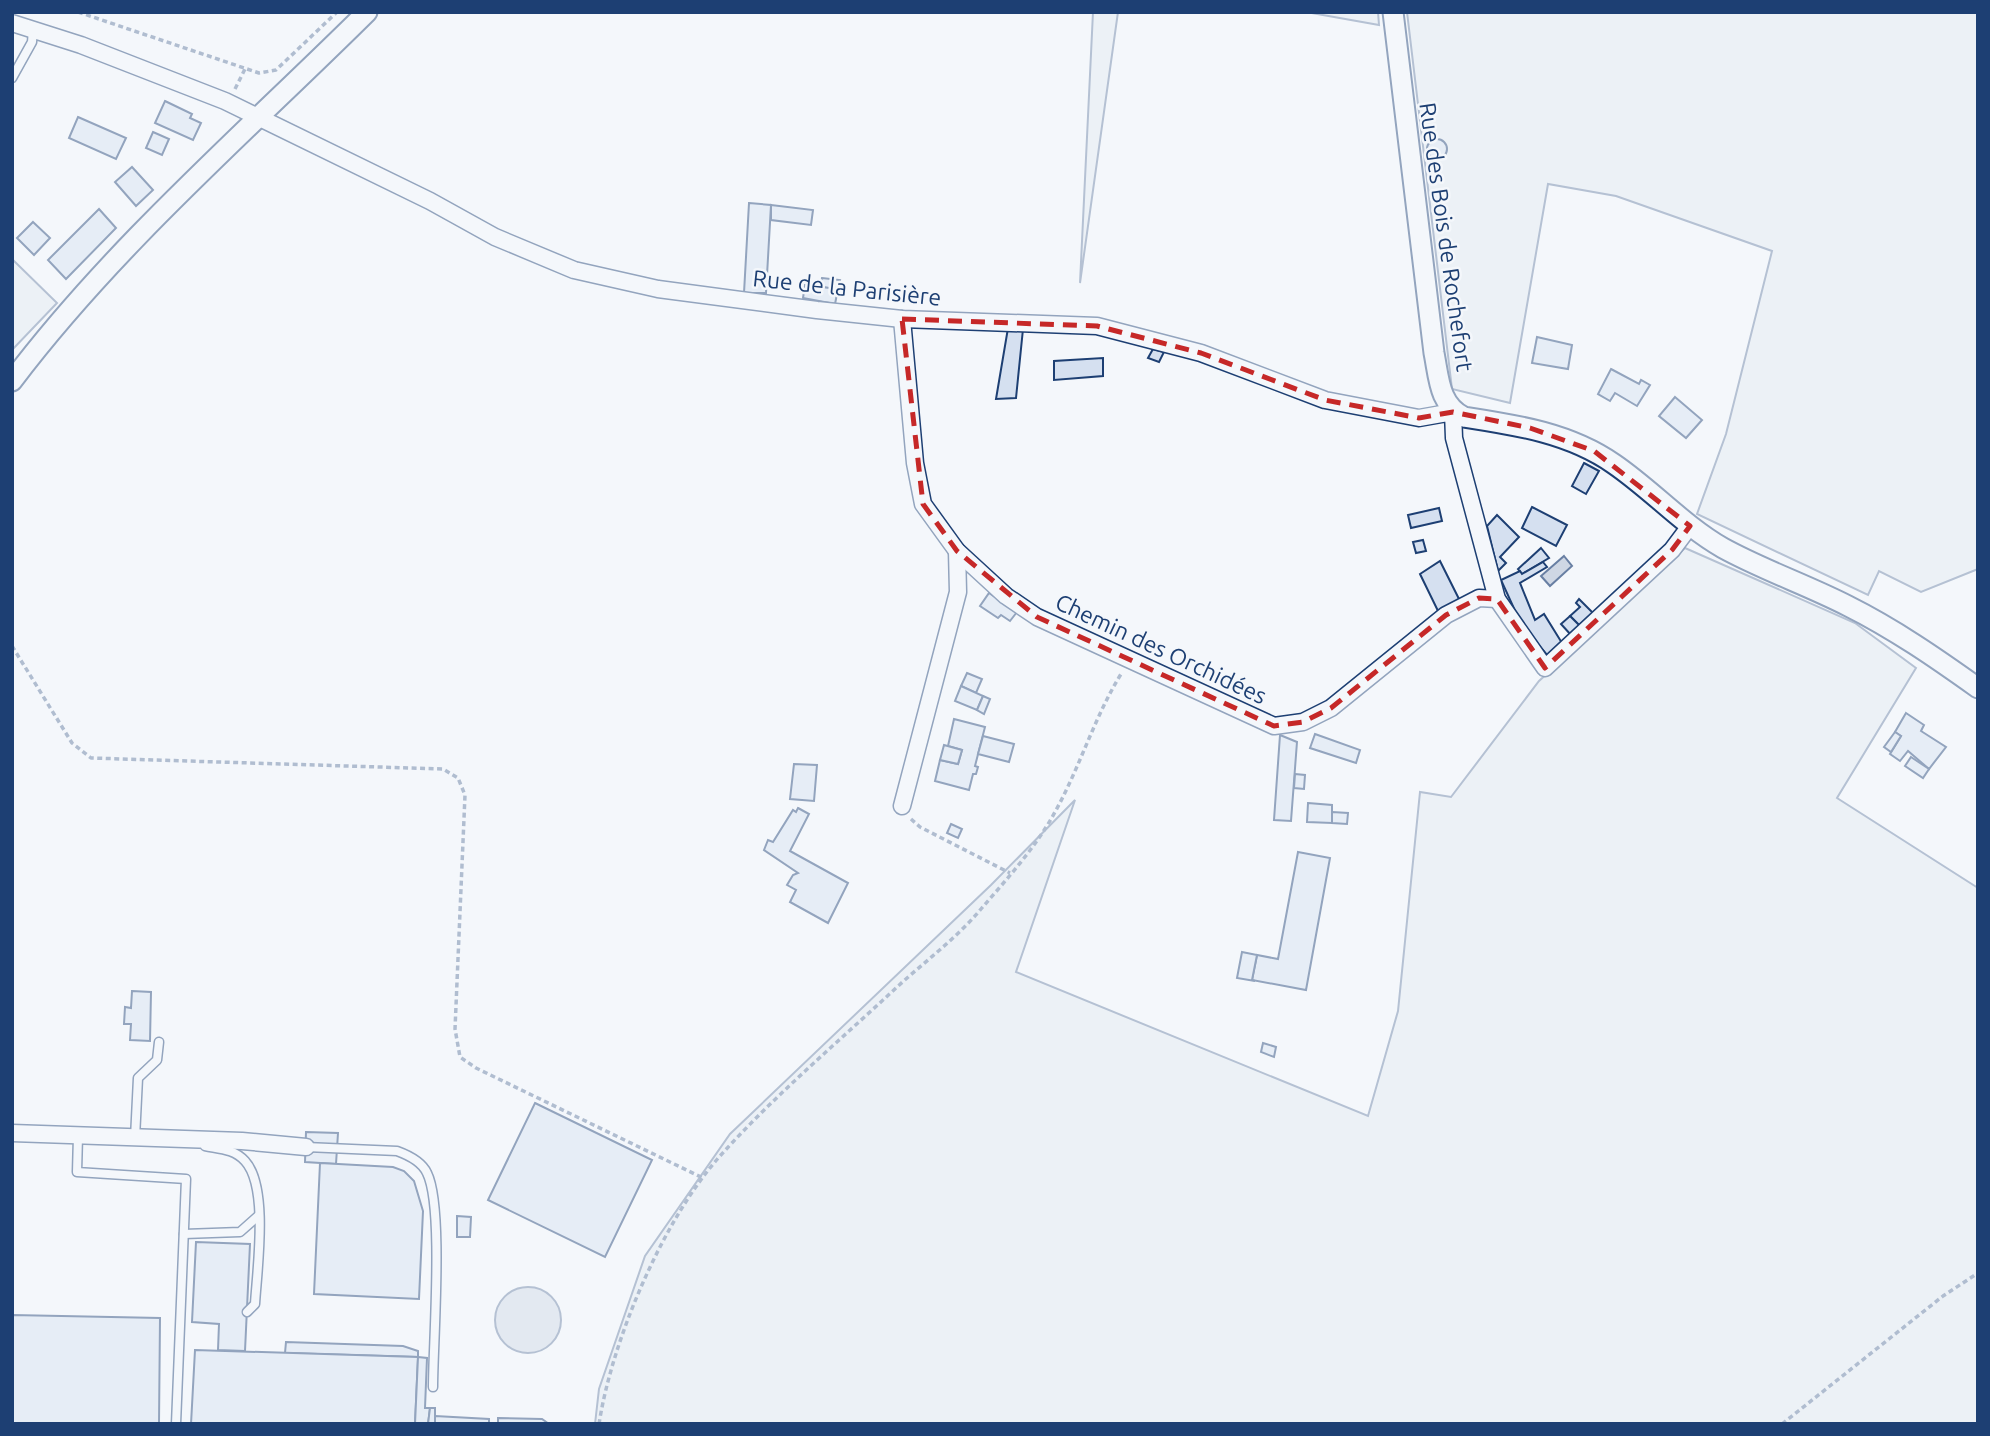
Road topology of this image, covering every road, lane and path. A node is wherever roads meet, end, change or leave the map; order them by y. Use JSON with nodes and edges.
{"nodes":[{"id":1,"x":78,"y":12,"type":"edge"},
{"id":2,"x":337,"y":12,"type":"edge"},
{"id":3,"x":367,"y":12,"type":"edge"},
{"id":4,"x":1393,"y":12,"type":"edge"},
{"id":5,"x":12,"y":23,"type":"edge"},
{"id":6,"x":33,"y":30,"type":"junction"},
{"id":7,"x":245,"y":69,"type":"junction"},
{"id":8,"x":12,"y":78,"type":"edge"},
{"id":9,"x":229,"y":103,"type":"junction"},
{"id":10,"x":260,"y":118,"type":"junction"},
{"id":11,"x":902,"y":319,"type":"junction"},
{"id":12,"x":12,"y":381,"type":"edge"},
{"id":13,"x":1453,"y":412,"type":"junction"},
{"id":14,"x":1690,"y":526,"type":"junction"},
{"id":15,"x":957,"y":551,"type":"junction"},
{"id":16,"x":1497,"y":599,"type":"junction"},
{"id":17,"x":12,"y":646,"type":"edge"},
{"id":18,"x":1129,"y":660,"type":"junction"},
{"id":19,"x":1978,"y":688,"type":"edge"},
{"id":20,"x":902,"y":806,"type":"joint"},
{"id":21,"x":1010,"y":873,"type":"junction"},
{"id":22,"x":159,"y":1042,"type":"dead end"},
{"id":23,"x":12,"y":1133,"type":"edge"},
{"id":24,"x":78,"y":1136,"type":"junction"},
{"id":25,"x":135,"y":1138,"type":"junction"},
{"id":26,"x":154,"y":1138,"type":"junction"},
{"id":27,"x":306,"y":1147,"type":"joint"},
{"id":28,"x":703,"y":1178,"type":"junction"},
{"id":29,"x":258,"y":1216,"type":"junction"},
{"id":30,"x":184,"y":1234,"type":"junction"},
{"id":31,"x":1978,"y":1273,"type":"edge"},
{"id":32,"x":181,"y":1310,"type":"junction"},
{"id":33,"x":193,"y":1311,"type":"dead end"},
{"id":34,"x":247,"y":1312,"type":"dead end"},
{"id":35,"x":433,"y":1387,"type":"dead end"},
{"id":36,"x":176,"y":1424,"type":"edge"},
{"id":37,"x":599,"y":1424,"type":"edge"},
{"id":38,"x":1782,"y":1424,"type":"edge"}],
"edges":[{"from":1,"to":7,"type":"path"},
{"from":2,"to":7,"type":"path"},
{"from":3,"to":10,"type":"street"},
{"from":4,"to":13,"type":"street","name":"Rue des Bois de Rochefort"},
{"from":5,"to":6,"type":"street","name":"Rue de la Parisière"},
{"from":6,"to":8,"type":"lane"},
{"from":6,"to":9,"type":"street","name":"Rue de la Parisière"},
{"from":7,"to":9,"type":"path"},
{"from":9,"to":10,"type":"street","name":"Rue de la Parisière"},
{"from":10,"to":11,"type":"street","name":"Rue de la Parisière"},
{"from":10,"to":12,"type":"street"},
{"from":11,"to":13,"type":"street","name":"Rue de la Parisière"},
{"from":11,"to":15,"type":"street","name":"Chemin des Orchidées"},
{"from":13,"to":14,"type":"street"},
{"from":13,"to":16,"type":"street"},
{"from":14,"to":16,"type":"street"},
{"from":14,"to":19,"type":"street"},
{"from":15,"to":18,"type":"street","name":"Chemin des Orchidées"},
{"from":15,"to":20,"type":"street"},
{"from":16,"to":18,"type":"street","name":"Chemin des Orchidées"},
{"from":17,"to":28,"type":"path"},
{"from":18,"to":21,"type":"path"},
{"from":20,"to":21,"type":"path"},
{"from":21,"to":28,"type":"path"},
{"from":22,"to":25,"type":"lane"},
{"from":23,"to":24,"type":"street"},
{"from":24,"to":25,"type":"street"},
{"from":24,"to":30,"type":"lane"},
{"from":25,"to":26,"type":"street"},
{"from":26,"to":27,"type":"street"},
{"from":26,"to":29,"type":"lane"},
{"from":27,"to":35,"type":"lane"},
{"from":28,"to":37,"type":"path"},
{"from":29,"to":30,"type":"lane"},
{"from":29,"to":34,"type":"lane"},
{"from":30,"to":32,"type":"lane"},
{"from":31,"to":38,"type":"path"},
{"from":32,"to":33,"type":"lane"},
{"from":32,"to":36,"type":"lane"}]}
